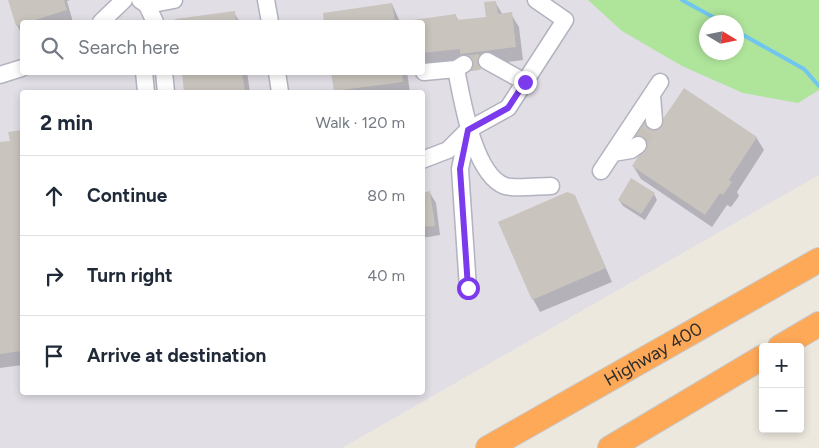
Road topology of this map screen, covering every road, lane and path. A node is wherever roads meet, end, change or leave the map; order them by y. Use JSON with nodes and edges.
{"nodes":[{"id":1,"x":124,"y":0,"type":"edge"},
{"id":2,"x":174,"y":0,"type":"edge"},
{"id":3,"x":266,"y":0,"type":"edge"},
{"id":4,"x":536,"y":0,"type":"edge"},
{"id":5,"x":143,"y":2,"type":"edge"},
{"id":6,"x":103,"y":20,"type":"edge"},
{"id":7,"x":154,"y":20,"type":"edge"},
{"id":8,"x":270,"y":20,"type":"edge"},
{"id":9,"x":487,"y":61,"type":"tunnel mouth"},
{"id":10,"x":20,"y":69,"type":"edge"},
{"id":11,"x":425,"y":72,"type":"edge"},
{"id":12,"x":0,"y":75,"type":"edge"},
{"id":13,"x":144,"y":75,"type":"edge"},
{"id":14,"x":164,"y":75,"type":"edge"},
{"id":15,"x":277,"y":75,"type":"edge"},
{"id":16,"x":525,"y":82,"type":"junction"},
{"id":17,"x":146,"y":90,"type":"edge"},
{"id":18,"x":166,"y":90,"type":"edge"},
{"id":19,"x":280,"y":90,"type":"edge"},
{"id":20,"x":654,"y":121,"type":"tunnel mouth"},
{"id":21,"x":468,"y":130,"type":"junction"},
{"id":22,"x":638,"y":145,"type":"tunnel mouth"},
{"id":23,"x":613,"y":153,"type":"junction"},
{"id":24,"x":425,"y":159,"type":"edge"},
{"id":25,"x":602,"y":171,"type":"dead end"},
{"id":26,"x":551,"y":186,"type":"dead end"},
{"id":27,"x":819,"y":260,"type":"edge"},
{"id":28,"x":468,"y":288,"type":"dead end"},
{"id":29,"x":819,"y":324,"type":"edge"},
{"id":30,"x":787,"y":343,"type":"edge"},
{"id":31,"x":759,"y":359,"type":"edge"},
{"id":32,"x":488,"y":448,"type":"edge"},
{"id":33,"x":610,"y":448,"type":"edge"}],
"edges":[{"from":1,"to":6,"type":"street"},
{"from":2,"to":5,"type":"street"},
{"from":3,"to":8,"type":"street"},
{"from":4,"to":16,"type":"street"},
{"from":5,"to":7,"type":"street"},
{"from":9,"to":16,"type":"street"},
{"from":10,"to":12,"type":"street"},
{"from":11,"to":21,"type":"street"},
{"from":13,"to":17,"type":"street"},
{"from":14,"to":18,"type":"street"},
{"from":15,"to":19,"type":"street"},
{"from":16,"to":21,"type":"street"},
{"from":20,"to":23,"type":"street"},
{"from":21,"to":24,"type":"street"},
{"from":21,"to":26,"type":"street"},
{"from":21,"to":28,"type":"street"},
{"from":22,"to":23,"type":"street"},
{"from":23,"to":25,"type":"street"},
{"from":27,"to":32,"type":"highway","name":"Highway 400"},
{"from":29,"to":30,"type":"highway"},
{"from":31,"to":33,"type":"highway"}]}
